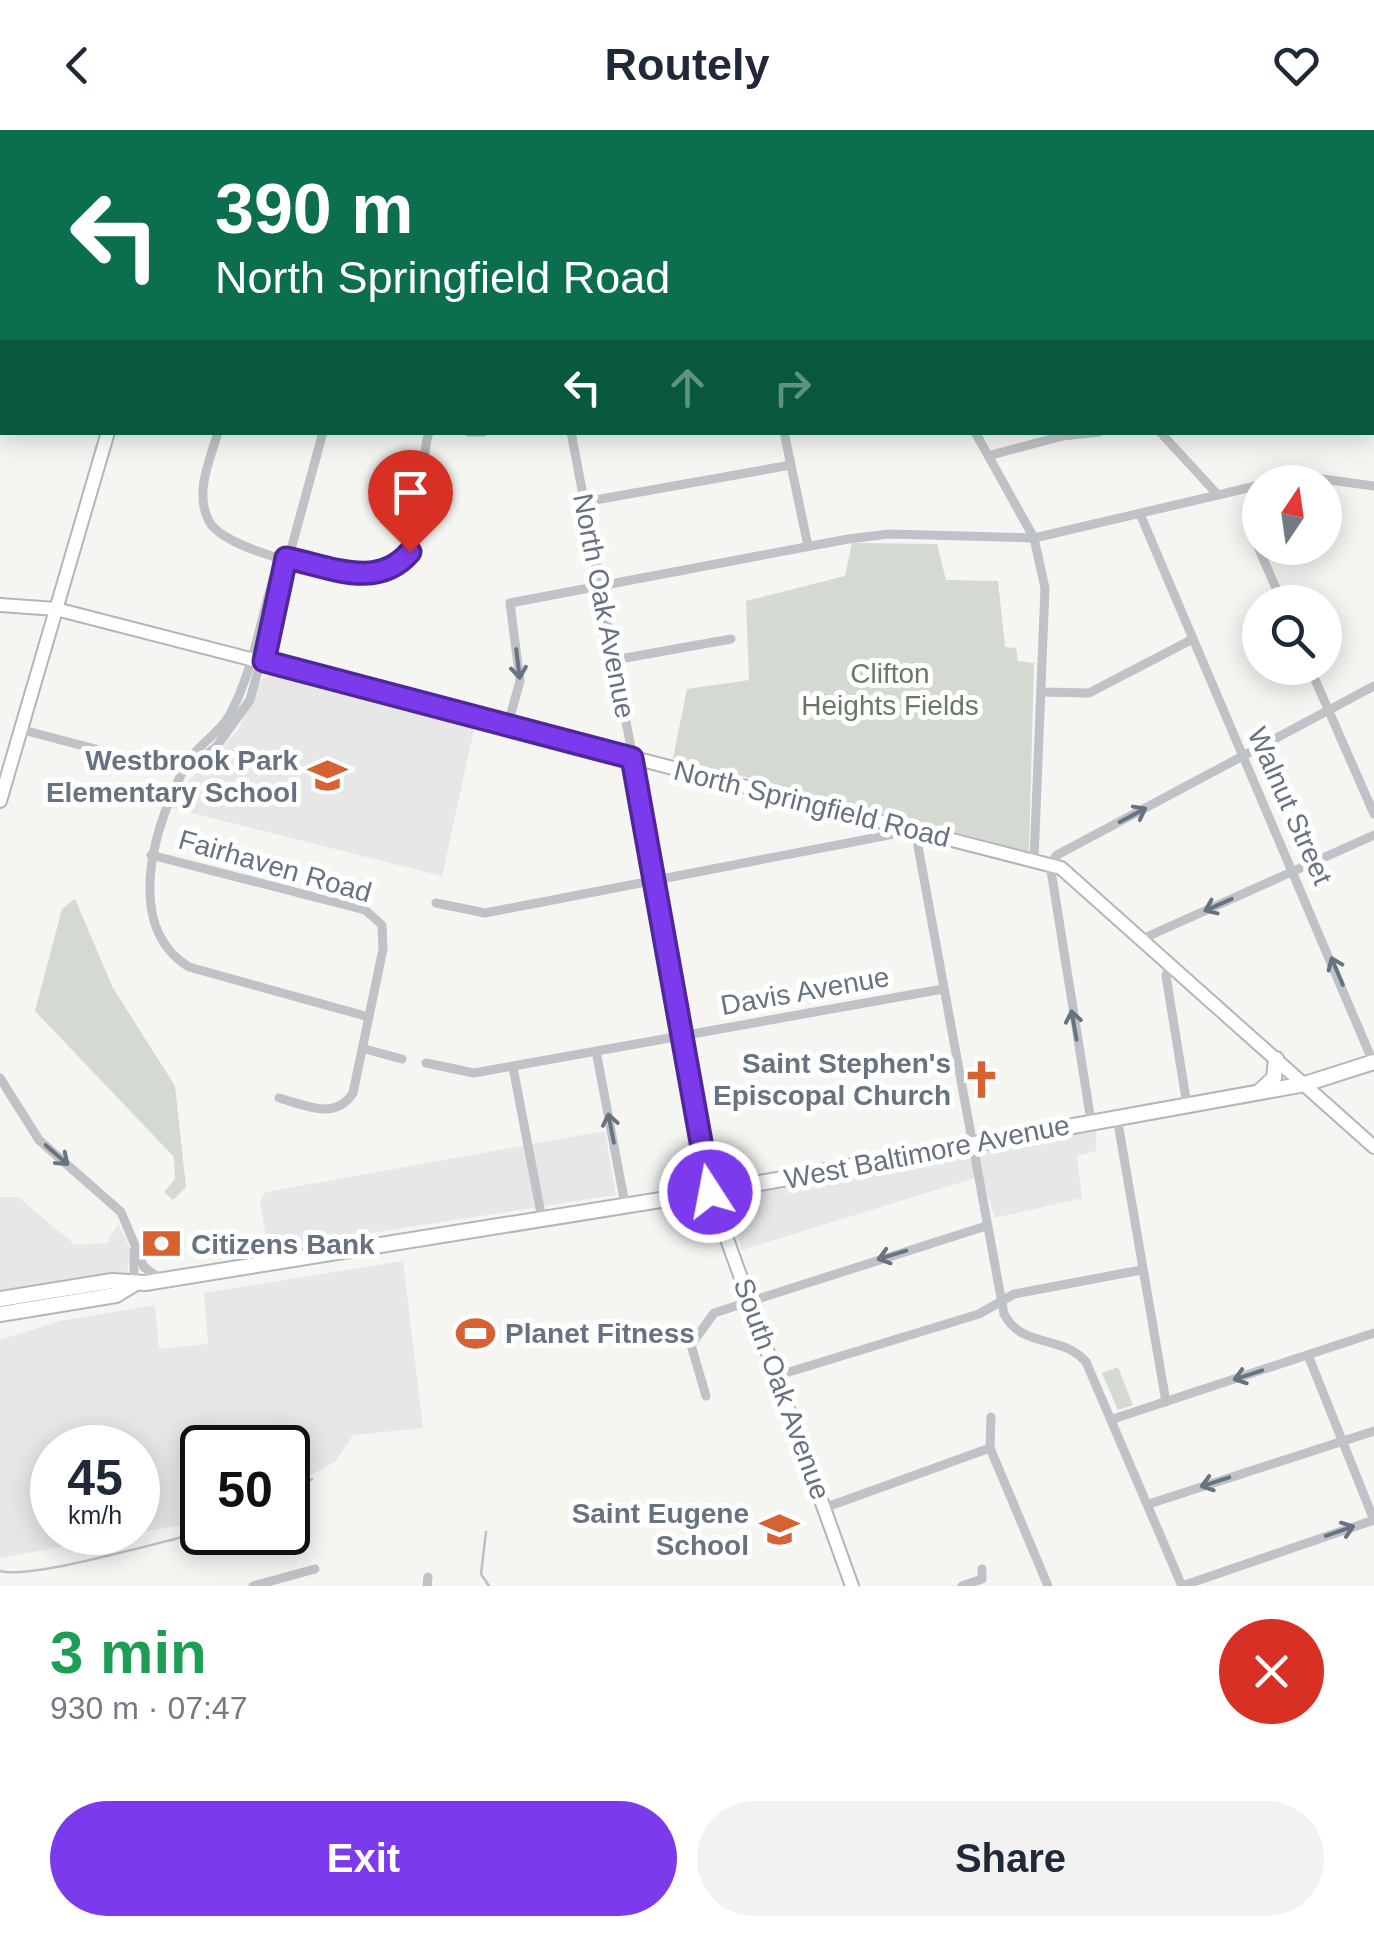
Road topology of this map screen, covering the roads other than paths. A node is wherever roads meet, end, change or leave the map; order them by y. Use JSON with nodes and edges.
{"nodes":[{"id":1,"x":107,"y":435,"type":"edge"},
{"id":2,"x":217,"y":435,"type":"edge"},
{"id":3,"x":322,"y":435,"type":"edge"},
{"id":4,"x":428,"y":435,"type":"edge"},
{"id":5,"x":572,"y":435,"type":"edge"},
{"id":6,"x":785,"y":435,"type":"edge"},
{"id":7,"x":977,"y":435,"type":"edge"},
{"id":8,"x":1072,"y":435,"type":"edge"},
{"id":9,"x":1163,"y":435,"type":"edge"},
{"id":10,"x":991,"y":456,"type":"junction"},
{"id":11,"x":791,"y":465,"type":"junction"},
{"id":12,"x":1342,"y":482,"type":"edge"},
{"id":13,"x":1374,"y":486,"type":"edge"},
{"id":14,"x":1242,"y":490,"type":"edge"},
{"id":15,"x":1218,"y":495,"type":"junction"},
{"id":16,"x":584,"y":502,"type":"junction"},
{"id":17,"x":1140,"y":514,"type":"junction"},
{"id":18,"x":1034,"y":538,"type":"junction"},
{"id":19,"x":808,"y":546,"type":"junction"},
{"id":20,"x":286,"y":558,"type":"junction"},
{"id":21,"x":600,"y":584,"type":"junction"},
{"id":22,"x":0,"y":605,"type":"edge"},
{"id":23,"x":56,"y":610,"type":"junction"},
{"id":24,"x":731,"y":639,"type":"dead end"},
{"id":25,"x":1191,"y":640,"type":"junction"},
{"id":26,"x":249,"y":657,"type":"junction"},
{"id":27,"x":614,"y":660,"type":"junction"},
{"id":28,"x":264,"y":661,"type":"junction"},
{"id":29,"x":1317,"y":685,"type":"edge"},
{"id":30,"x":1374,"y":686,"type":"edge"},
{"id":31,"x":1042,"y":692,"type":"junction"},
{"id":32,"x":1327,"y":709,"type":"junction"},
{"id":33,"x":508,"y":724,"type":"junction"},
{"id":34,"x":19,"y":729,"type":"junction"},
{"id":35,"x":7,"y":749,"type":"edge"},
{"id":36,"x":1244,"y":756,"type":"junction"},
{"id":37,"x":632,"y":758,"type":"junction"},
{"id":38,"x":183,"y":772,"type":"junction"},
{"id":39,"x":0,"y":801,"type":"edge"},
{"id":40,"x":1374,"y":814,"type":"edge"},
{"id":41,"x":915,"y":830,"type":"junction"},
{"id":42,"x":1374,"y":835,"type":"edge"},
{"id":43,"x":151,"y":855,"type":"junction"},
{"id":44,"x":1034,"y":860,"type":"junction"},
{"id":45,"x":1050,"y":864,"type":"junction"},
{"id":46,"x":1294,"y":871,"type":"junction"},
{"id":47,"x":654,"y":880,"type":"junction"},
{"id":48,"x":436,"y":903,"type":"dead end"},
{"id":49,"x":1142,"y":939,"type":"junction"},
{"id":50,"x":1170,"y":966,"type":"junction"},
{"id":51,"x":943,"y":989,"type":"junction"},
{"id":52,"x":370,"y":1018,"type":"junction"},
{"id":53,"x":682,"y":1035,"type":"junction"},
{"id":54,"x":365,"y":1049,"type":"junction"},
{"id":55,"x":596,"y":1051,"type":"junction"},
{"id":56,"x":1276,"y":1058,"type":"junction"},
{"id":57,"x":402,"y":1059,"type":"dead end"},
{"id":58,"x":1374,"y":1062,"type":"edge"},
{"id":59,"x":426,"y":1063,"type":"dead end"},
{"id":60,"x":514,"y":1066,"type":"junction"},
{"id":61,"x":0,"y":1078,"type":"edge"},
{"id":62,"x":1305,"y":1084,"type":"junction"},
{"id":63,"x":1258,"y":1093,"type":"junction"},
{"id":64,"x":279,"y":1098,"type":"dead end"},
{"id":65,"x":1188,"y":1104,"type":"junction"},
{"id":66,"x":1116,"y":1117,"type":"junction"},
{"id":67,"x":1091,"y":1122,"type":"junction"},
{"id":68,"x":974,"y":1146,"type":"junction"},
{"id":69,"x":1374,"y":1147,"type":"edge"},
{"id":70,"x":710,"y":1192,"type":"junction"},
{"id":71,"x":625,"y":1204,"type":"junction"},
{"id":72,"x":542,"y":1219,"type":"junction"},
{"id":73,"x":986,"y":1226,"type":"junction"},
{"id":74,"x":135,"y":1243,"type":"junction"},
{"id":75,"x":1141,"y":1270,"type":"junction"},
{"id":76,"x":162,"y":1280,"type":"junction"},
{"id":77,"x":134,"y":1284,"type":"junction"},
{"id":78,"x":748,"y":1299,"type":"junction"},
{"id":79,"x":10,"y":1302,"type":"edge"},
{"id":80,"x":1002,"y":1302,"type":"junction"},
{"id":81,"x":0,"y":1314,"type":"edge"},
{"id":82,"x":1374,"y":1334,"type":"edge"},
{"id":83,"x":1308,"y":1355,"type":"junction"},
{"id":84,"x":776,"y":1376,"type":"junction"},
{"id":85,"x":706,"y":1396,"type":"dead end"},
{"id":86,"x":1166,"y":1402,"type":"junction"},
{"id":87,"x":991,"y":1417,"type":"dead end"},
{"id":88,"x":1113,"y":1419,"type":"junction"},
{"id":89,"x":1374,"y":1431,"type":"edge"},
{"id":90,"x":1343,"y":1441,"type":"junction"},
{"id":91,"x":990,"y":1448,"type":"junction"},
{"id":92,"x":1150,"y":1504,"type":"junction"},
{"id":93,"x":824,"y":1508,"type":"junction"},
{"id":94,"x":1374,"y":1520,"type":"edge"},
{"id":95,"x":314,"y":1569,"type":"dead end"},
{"id":96,"x":982,"y":1569,"type":"dead end"},
{"id":97,"x":253,"y":1586,"type":"edge"},
{"id":98,"x":852,"y":1586,"type":"edge"},
{"id":99,"x":962,"y":1586,"type":"edge"},
{"id":100,"x":1048,"y":1586,"type":"edge"},
{"id":101,"x":1182,"y":1586,"type":"edge"}],
"edges":[{"from":1,"to":23,"type":"main road"},
{"from":2,"to":20,"type":"street"},
{"from":3,"to":20,"type":"street"},
{"from":4,"to":20,"type":"street"},
{"from":5,"to":16,"type":"street","name":"North Oak Avenue"},
{"from":6,"to":11,"type":"street"},
{"from":7,"to":10,"type":"street"},
{"from":8,"to":10,"type":"street"},
{"from":9,"to":15,"type":"street"},
{"from":10,"to":18,"type":"street"},
{"from":11,"to":16,"type":"street"},
{"from":11,"to":19,"type":"street"},
{"from":12,"to":13,"type":"street"},
{"from":14,"to":15,"type":"street"},
{"from":15,"to":17,"type":"street"},
{"from":16,"to":21,"type":"street","name":"North Oak Avenue"},
{"from":17,"to":18,"type":"street"},
{"from":17,"to":25,"type":"street","name":"Walnut Street"},
{"from":18,"to":19,"type":"street"},
{"from":18,"to":31,"type":"street"},
{"from":19,"to":21,"type":"street"},
{"from":20,"to":26,"type":"street"},
{"from":20,"to":28,"type":"street"},
{"from":21,"to":27,"type":"street","name":"North Oak Avenue"},
{"from":21,"to":33,"type":"street","one_way":true},
{"from":22,"to":23,"type":"main road","name":"North Springfield Road"},
{"from":23,"to":26,"type":"main road","name":"North Springfield Road"},
{"from":23,"to":34,"type":"main road"},
{"from":24,"to":27,"type":"street"},
{"from":25,"to":31,"type":"street"},
{"from":25,"to":36,"type":"street","name":"Walnut Street"},
{"from":26,"to":28,"type":"main road","name":"North Springfield Road"},
{"from":26,"to":38,"type":"street"},
{"from":27,"to":37,"type":"street","name":"North Oak Avenue"},
{"from":28,"to":33,"type":"main road","name":"North Springfield Road"},
{"from":28,"to":38,"type":"street"},
{"from":29,"to":32,"type":"street"},
{"from":30,"to":32,"type":"street"},
{"from":31,"to":44,"type":"street"},
{"from":32,"to":36,"type":"street"},
{"from":32,"to":40,"type":"street"},
{"from":33,"to":37,"type":"main road","name":"North Springfield Road"},
{"from":34,"to":35,"type":"main road"},
{"from":34,"to":38,"type":"street"},
{"from":35,"to":39,"type":"main road"},
{"from":45,"to":36,"type":"street","one_way":true},
{"from":36,"to":46,"type":"street","name":"Walnut Street"},
{"from":37,"to":41,"type":"main road","name":"North Springfield Road"},
{"from":37,"to":47,"type":"main road","name":"North Oak Avenue"},
{"from":38,"to":43,"type":"street"},
{"from":41,"to":44,"type":"main road","name":"North Springfield Road"},
{"from":41,"to":47,"type":"street"},
{"from":41,"to":51,"type":"street"},
{"from":42,"to":46,"type":"street"},
{"from":43,"to":52,"type":"street"},
{"from":43,"to":52,"type":"street","name":"Fairhaven Road"},
{"from":44,"to":45,"type":"main road","name":"North Springfield Road"},
{"from":45,"to":49,"type":"main road","name":"North Springfield Road"},
{"from":67,"to":45,"type":"street","one_way":true},
{"from":46,"to":49,"type":"street","one_way":true},
{"from":58,"to":46,"type":"street","name":"Walnut Street","one_way":true},
{"from":47,"to":48,"type":"street"},
{"from":47,"to":53,"type":"main road","name":"North Oak Avenue"},
{"from":49,"to":50,"type":"main road","name":"North Springfield Road"},
{"from":50,"to":56,"type":"main road","name":"North Springfield Road"},
{"from":50,"to":65,"type":"street"},
{"from":51,"to":53,"type":"street","name":"Davis Avenue"},
{"from":51,"to":68,"type":"street"},
{"from":52,"to":54,"type":"street"},
{"from":53,"to":55,"type":"street","name":"Davis Avenue"},
{"from":53,"to":70,"type":"main road","name":"North Oak Avenue"},
{"from":54,"to":57,"type":"street"},
{"from":54,"to":64,"type":"street"},
{"from":55,"to":60,"type":"street","name":"Davis Avenue"},
{"from":71,"to":55,"type":"street","one_way":true},
{"from":56,"to":62,"type":"main road","name":"North Springfield Road"},
{"from":56,"to":63,"type":"main road"},
{"from":58,"to":62,"type":"main road","name":"West Baltimore Avenue"},
{"from":59,"to":60,"type":"street","name":"Davis Avenue"},
{"from":60,"to":72,"type":"street"},
{"from":61,"to":74,"type":"street","one_way":true},
{"from":62,"to":63,"type":"main road","name":"West Baltimore Avenue"},
{"from":62,"to":69,"type":"main road","name":"North Springfield Road"},
{"from":63,"to":65,"type":"main road","name":"West Baltimore Avenue"},
{"from":65,"to":66,"type":"main road","name":"West Baltimore Avenue"},
{"from":66,"to":67,"type":"main road","name":"West Baltimore Avenue"},
{"from":66,"to":75,"type":"street"},
{"from":67,"to":68,"type":"main road","name":"West Baltimore Avenue"},
{"from":68,"to":70,"type":"main road","name":"West Baltimore Avenue"},
{"from":68,"to":73,"type":"street"},
{"from":70,"to":71,"type":"main road","name":"West Baltimore Avenue"},
{"from":70,"to":78,"type":"main road","name":"South Oak Avenue"},
{"from":71,"to":72,"type":"main road","name":"West Baltimore Avenue"},
{"from":72,"to":76,"type":"main road","name":"West Baltimore Avenue"},
{"from":73,"to":78,"type":"street","one_way":true},
{"from":73,"to":80,"type":"street"},
{"from":74,"to":76,"type":"street"},
{"from":74,"to":77,"type":"street"},
{"from":75,"to":80,"type":"street"},
{"from":75,"to":86,"type":"street"},
{"from":76,"to":77,"type":"main road","name":"West Baltimore Avenue"},
{"from":77,"to":79,"type":"main road","name":"West Baltimore Avenue"},
{"from":78,"to":84,"type":"main road","name":"South Oak Avenue"},
{"from":78,"to":85,"type":"street"},
{"from":79,"to":81,"type":"main road","name":"West Baltimore Avenue"},
{"from":80,"to":84,"type":"street"},
{"from":80,"to":88,"type":"street"},
{"from":82,"to":83,"type":"street"},
{"from":83,"to":86,"type":"street","one_way":true},
{"from":83,"to":90,"type":"street"},
{"from":84,"to":93,"type":"main road","name":"South Oak Avenue"},
{"from":86,"to":88,"type":"street"},
{"from":87,"to":91,"type":"street"},
{"from":88,"to":92,"type":"street"},
{"from":89,"to":90,"type":"street"},
{"from":90,"to":92,"type":"street","one_way":true},
{"from":90,"to":94,"type":"street"},
{"from":91,"to":93,"type":"street"},
{"from":91,"to":100,"type":"street"},
{"from":92,"to":101,"type":"street"},
{"from":93,"to":98,"type":"main road","name":"South Oak Avenue"},
{"from":101,"to":94,"type":"street","one_way":true},
{"from":95,"to":97,"type":"street"},
{"from":96,"to":99,"type":"street"}]}
